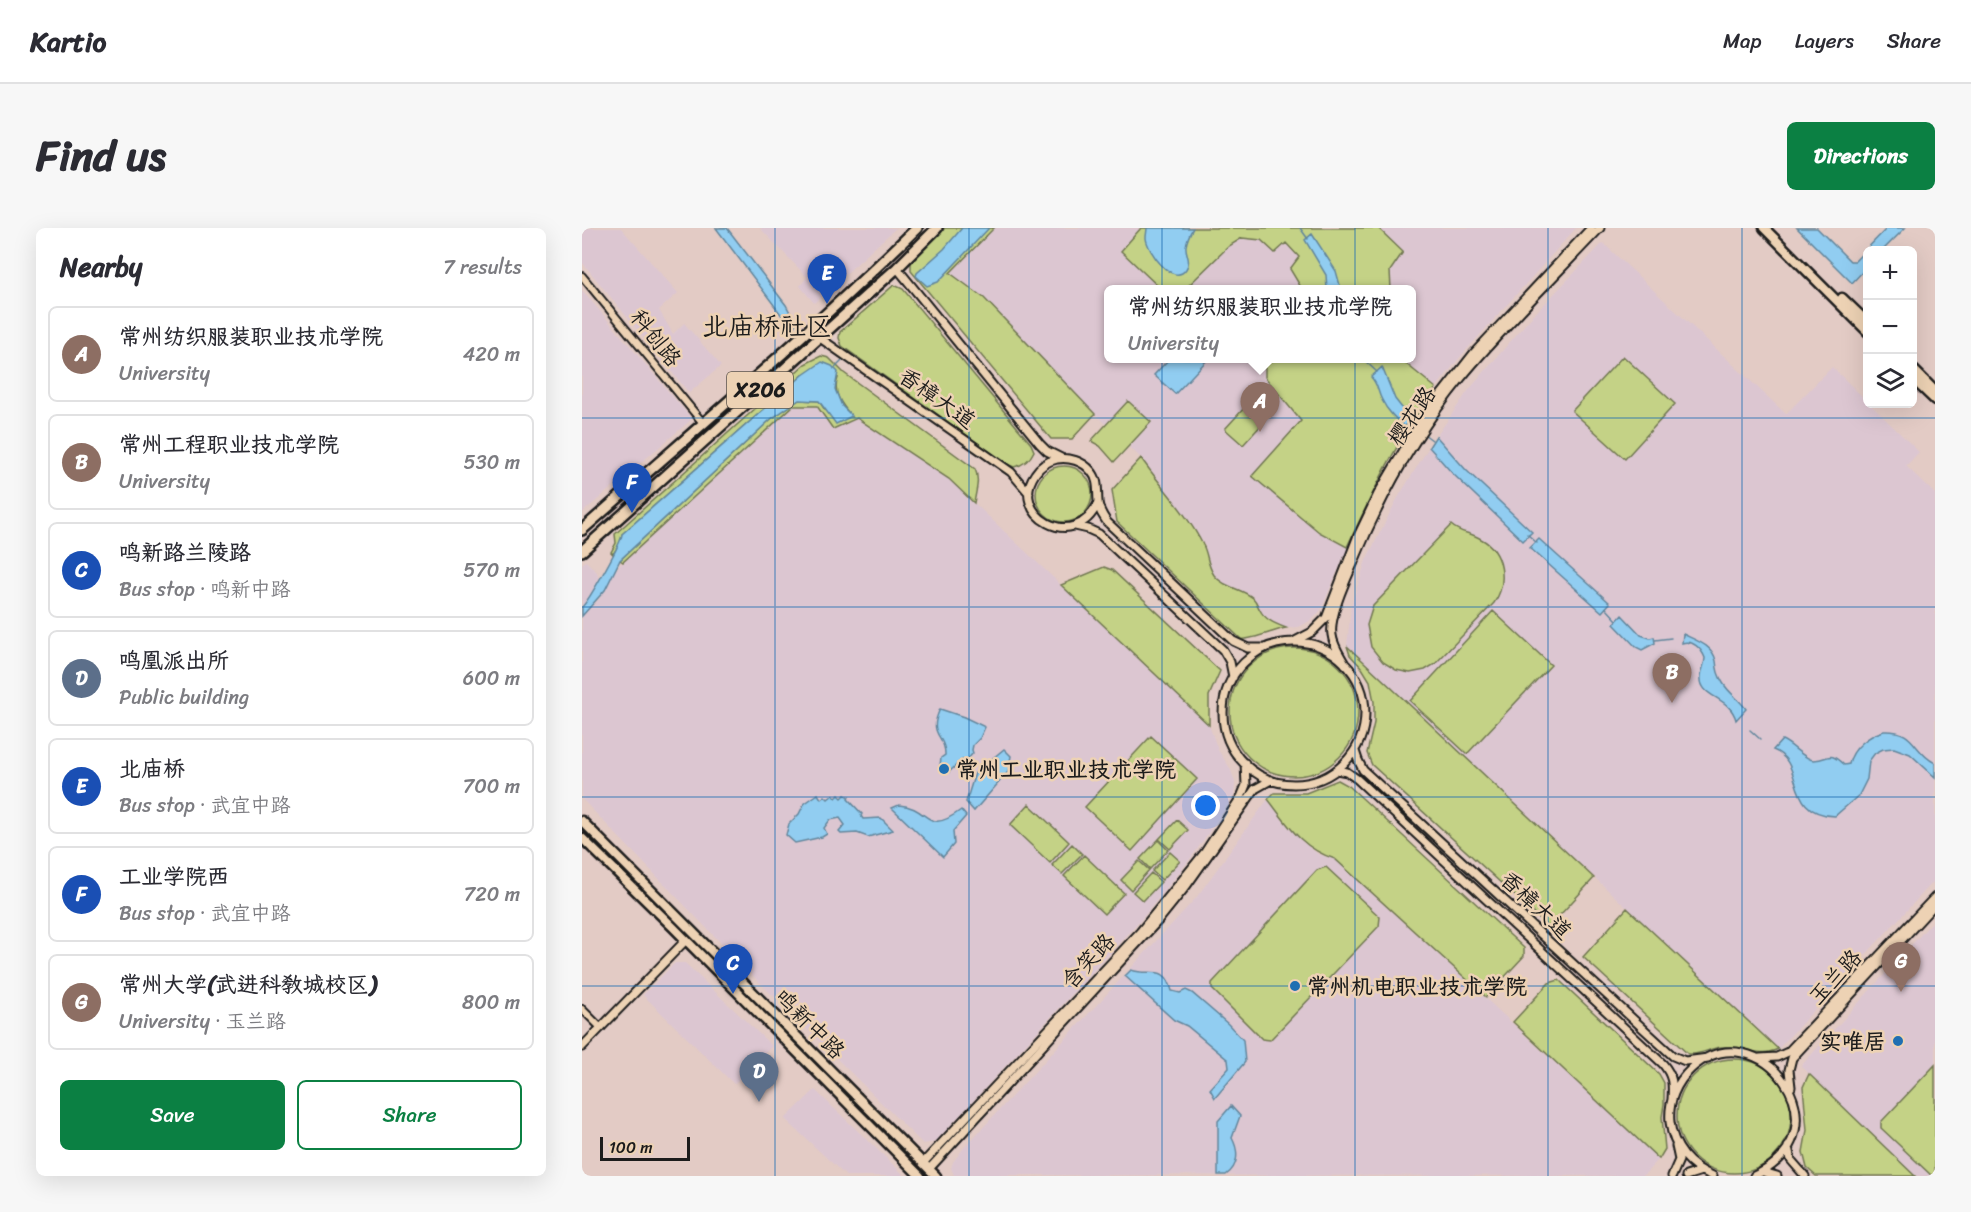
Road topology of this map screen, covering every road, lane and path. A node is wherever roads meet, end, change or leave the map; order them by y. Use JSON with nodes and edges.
{"nodes":[{"id":1,"x":917,"y":228,"type":"edge"},
{"id":2,"x":937,"y":228,"type":"edge"},
{"id":3,"x":1591,"y":228,"type":"edge"},
{"id":4,"x":1600,"y":228,"type":"edge"},
{"id":5,"x":1764,"y":228,"type":"edge"},
{"id":6,"x":1772,"y":228,"type":"edge"},
{"id":7,"x":897,"y":268,"type":"junction"},
{"id":8,"x":582,"y":276,"type":"edge"},
{"id":9,"x":1863,"y":318,"type":"edge"},
{"id":10,"x":1863,"y":327,"type":"edge"},
{"id":11,"x":820,"y":338,"type":"junction"},
{"id":12,"x":1917,"y":373,"type":"edge"},
{"id":13,"x":1917,"y":383,"type":"edge"},
{"id":14,"x":1935,"y":390,"type":"edge"},
{"id":15,"x":1935,"y":400,"type":"edge"},
{"id":16,"x":703,"y":423,"type":"junction"},
{"id":17,"x":1422,"y":425,"type":"junction"},
{"id":18,"x":1414,"y":437,"type":"junction"},
{"id":19,"x":1061,"y":458,"type":"junction"},
{"id":20,"x":1029,"y":494,"type":"junction"},
{"id":21,"x":1098,"y":503,"type":"junction"},
{"id":22,"x":1075,"y":526,"type":"junction"},
{"id":23,"x":582,"y":530,"type":"edge"},
{"id":24,"x":582,"y":551,"type":"edge"},
{"id":25,"x":1293,"y":642,"type":"junction"},
{"id":26,"x":1264,"y":648,"type":"junction"},
{"id":27,"x":1345,"y":664,"type":"junction"},
{"id":28,"x":1233,"y":677,"type":"junction"},
{"id":29,"x":1355,"y":751,"type":"junction"},
{"id":30,"x":1245,"y":763,"type":"junction"},
{"id":31,"x":1337,"y":770,"type":"junction"},
{"id":32,"x":1271,"y":780,"type":"junction"},
{"id":33,"x":582,"y":821,"type":"edge"},
{"id":34,"x":582,"y":838,"type":"edge"},
{"id":35,"x":1935,"y":897,"type":"edge"},
{"id":36,"x":1935,"y":904,"type":"edge"},
{"id":37,"x":686,"y":940,"type":"junction"},
{"id":38,"x":582,"y":1009,"type":"edge"},
{"id":39,"x":601,"y":1028,"type":"junction"},
{"id":40,"x":582,"y":1047,"type":"edge"},
{"id":41,"x":1751,"y":1056,"type":"junction"},
{"id":42,"x":1708,"y":1058,"type":"junction"},
{"id":43,"x":1792,"y":1095,"type":"junction"},
{"id":44,"x":1672,"y":1099,"type":"junction"},
{"id":45,"x":1676,"y":1144,"type":"junction"},
{"id":46,"x":1788,"y":1147,"type":"junction"},
{"id":47,"x":926,"y":1166,"type":"junction"},
{"id":48,"x":1702,"y":1171,"type":"junction"},
{"id":49,"x":1763,"y":1172,"type":"junction"},
{"id":50,"x":920,"y":1176,"type":"edge"},
{"id":51,"x":936,"y":1176,"type":"edge"},
{"id":52,"x":1672,"y":1176,"type":"edge"},
{"id":53,"x":1686,"y":1176,"type":"edge"},
{"id":54,"x":1713,"y":1176,"type":"edge"},
{"id":55,"x":1754,"y":1176,"type":"edge"},
{"id":56,"x":1777,"y":1176,"type":"edge"},
{"id":57,"x":1805,"y":1176,"type":"edge"}],
"edges":[{"from":1,"to":16,"type":"main road","number":"X206"},
{"from":2,"to":7,"type":"main road","number":"X206"},
{"from":3,"to":17,"type":"street","name":"樱花路"},
{"from":4,"to":17,"type":"street","name":"樱花路"},
{"from":5,"to":10,"type":"main road"},
{"from":6,"to":9,"type":"main road"},
{"from":7,"to":11,"type":"main road","number":"X206"},
{"from":7,"to":19,"type":"street","name":"香樟大道"},
{"from":8,"to":16,"type":"street","name":"科创路"},
{"from":11,"to":20,"type":"street","name":"香樟大道"},
{"from":11,"to":24,"type":"main road","number":"X206"},
{"from":12,"to":14,"type":"main road"},
{"from":13,"to":15,"type":"main road"},
{"from":16,"to":23,"type":"main road","number":"X206"},
{"from":17,"to":18,"type":"street","name":"樱花路"},
{"from":18,"to":25,"type":"street","name":"樱花路"},
{"from":18,"to":27,"type":"street","name":"樱花路"},
{"from":19,"to":20,"type":"street"},
{"from":19,"to":21,"type":"street"},
{"from":20,"to":22,"type":"street"},
{"from":21,"to":22,"type":"street"},
{"from":21,"to":26,"type":"street"},
{"from":22,"to":28,"type":"street"},
{"from":25,"to":26,"type":"street"},
{"from":25,"to":27,"type":"street"},
{"from":26,"to":28,"type":"street"},
{"from":27,"to":29,"type":"street"},
{"from":28,"to":30,"type":"street"},
{"from":29,"to":31,"type":"street"},
{"from":29,"to":42,"type":"street","name":"香樟大道"},
{"from":30,"to":32,"type":"street"},
{"from":30,"to":47,"type":"street","name":"含笑路"},
{"from":31,"to":32,"type":"street"},
{"from":31,"to":44,"type":"street","name":"香樟大道"},
{"from":32,"to":47,"type":"street","name":"含笑路"},
{"from":33,"to":47,"type":"main road","name":"鸣新中路"},
{"from":34,"to":37,"type":"main road","name":"鸣新中路"},
{"from":35,"to":41,"type":"street","name":"玉兰路"},
{"from":36,"to":43,"type":"street","name":"玉兰路"},
{"from":37,"to":39,"type":"street"},
{"from":37,"to":50,"type":"main road","name":"鸣新中路"},
{"from":38,"to":39,"type":"street"},
{"from":39,"to":40,"type":"street"},
{"from":41,"to":42,"type":"street","name":"香樟大道"},
{"from":41,"to":43,"type":"street"},
{"from":42,"to":44,"type":"street"},
{"from":43,"to":46,"type":"street","name":"玉兰路"},
{"from":44,"to":45,"type":"street","name":"香樟大道"},
{"from":45,"to":48,"type":"street"},
{"from":45,"to":52,"type":"street","name":"香樟大道"},
{"from":46,"to":49,"type":"street"},
{"from":46,"to":57,"type":"street"},
{"from":47,"to":51,"type":"main road","name":"鸣新中路"},
{"from":48,"to":53,"type":"street"},
{"from":48,"to":54,"type":"street"},
{"from":49,"to":55,"type":"street"},
{"from":49,"to":56,"type":"street"}]}
